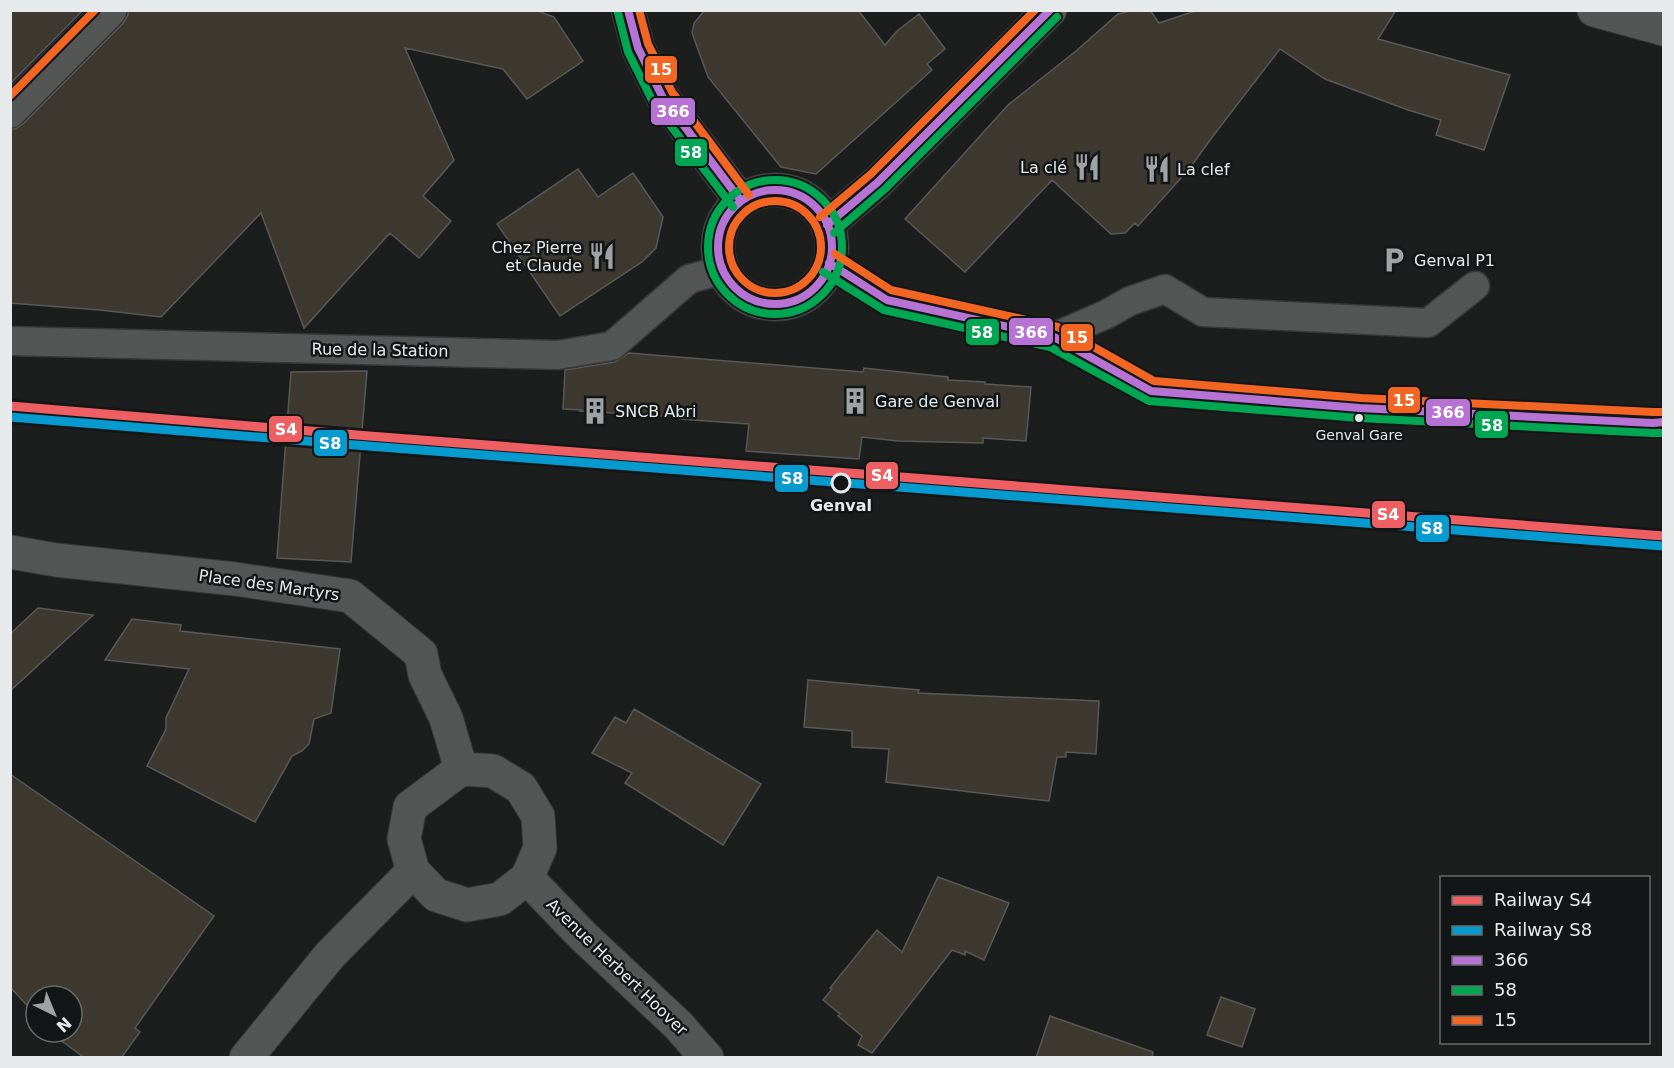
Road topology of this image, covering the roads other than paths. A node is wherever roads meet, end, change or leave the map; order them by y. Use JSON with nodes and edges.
{"nodes":[{"id":1,"x":110,"y":10,"type":"edge"},
{"id":2,"x":627,"y":10,"type":"edge"},
{"id":3,"x":1050,"y":10,"type":"edge"},
{"id":4,"x":1594,"y":10,"type":"edge"},
{"id":5,"x":1664,"y":29,"type":"edge"},
{"id":6,"x":10,"y":111,"type":"edge"},
{"id":7,"x":741,"y":201,"type":"junction"},
{"id":8,"x":827,"y":225,"type":"junction"},
{"id":9,"x":829,"y":263,"type":"junction"},
{"id":10,"x":722,"y":270,"type":"junction"},
{"id":11,"x":1475,"y":286,"type":"dead end"},
{"id":12,"x":1054,"y":337,"type":"junction"},
{"id":13,"x":10,"y":341,"type":"edge"},
{"id":14,"x":1664,"y":422,"type":"edge"},
{"id":15,"x":10,"y":552,"type":"edge"},
{"id":16,"x":461,"y":769,"type":"junction"},
{"id":17,"x":412,"y":871,"type":"junction"},
{"id":18,"x":526,"y":878,"type":"junction"},
{"id":19,"x":246,"y":1058,"type":"edge"},
{"id":20,"x":706,"y":1058,"type":"edge"}],
"edges":[{"from":1,"to":6,"type":"street"},
{"from":2,"to":7,"type":"street"},
{"from":3,"to":8,"type":"street"},
{"from":4,"to":5,"type":"street"},
{"from":7,"to":8,"type":"street"},
{"from":7,"to":10,"type":"street"},
{"from":8,"to":9,"type":"street"},
{"from":9,"to":10,"type":"street"},
{"from":9,"to":12,"type":"lane"},
{"from":10,"to":13,"type":"lane","name":"Rue de la Station"},
{"from":11,"to":12,"type":"lane"},
{"from":12,"to":14,"type":"lane"},
{"from":15,"to":16,"type":"street","name":"Place des Martyrs"},
{"from":16,"to":17,"type":"street"},
{"from":16,"to":18,"type":"street"},
{"from":17,"to":18,"type":"street"},
{"from":17,"to":19,"type":"street"},
{"from":18,"to":20,"type":"street","name":"Avenue Herbert Hoover"}]}
